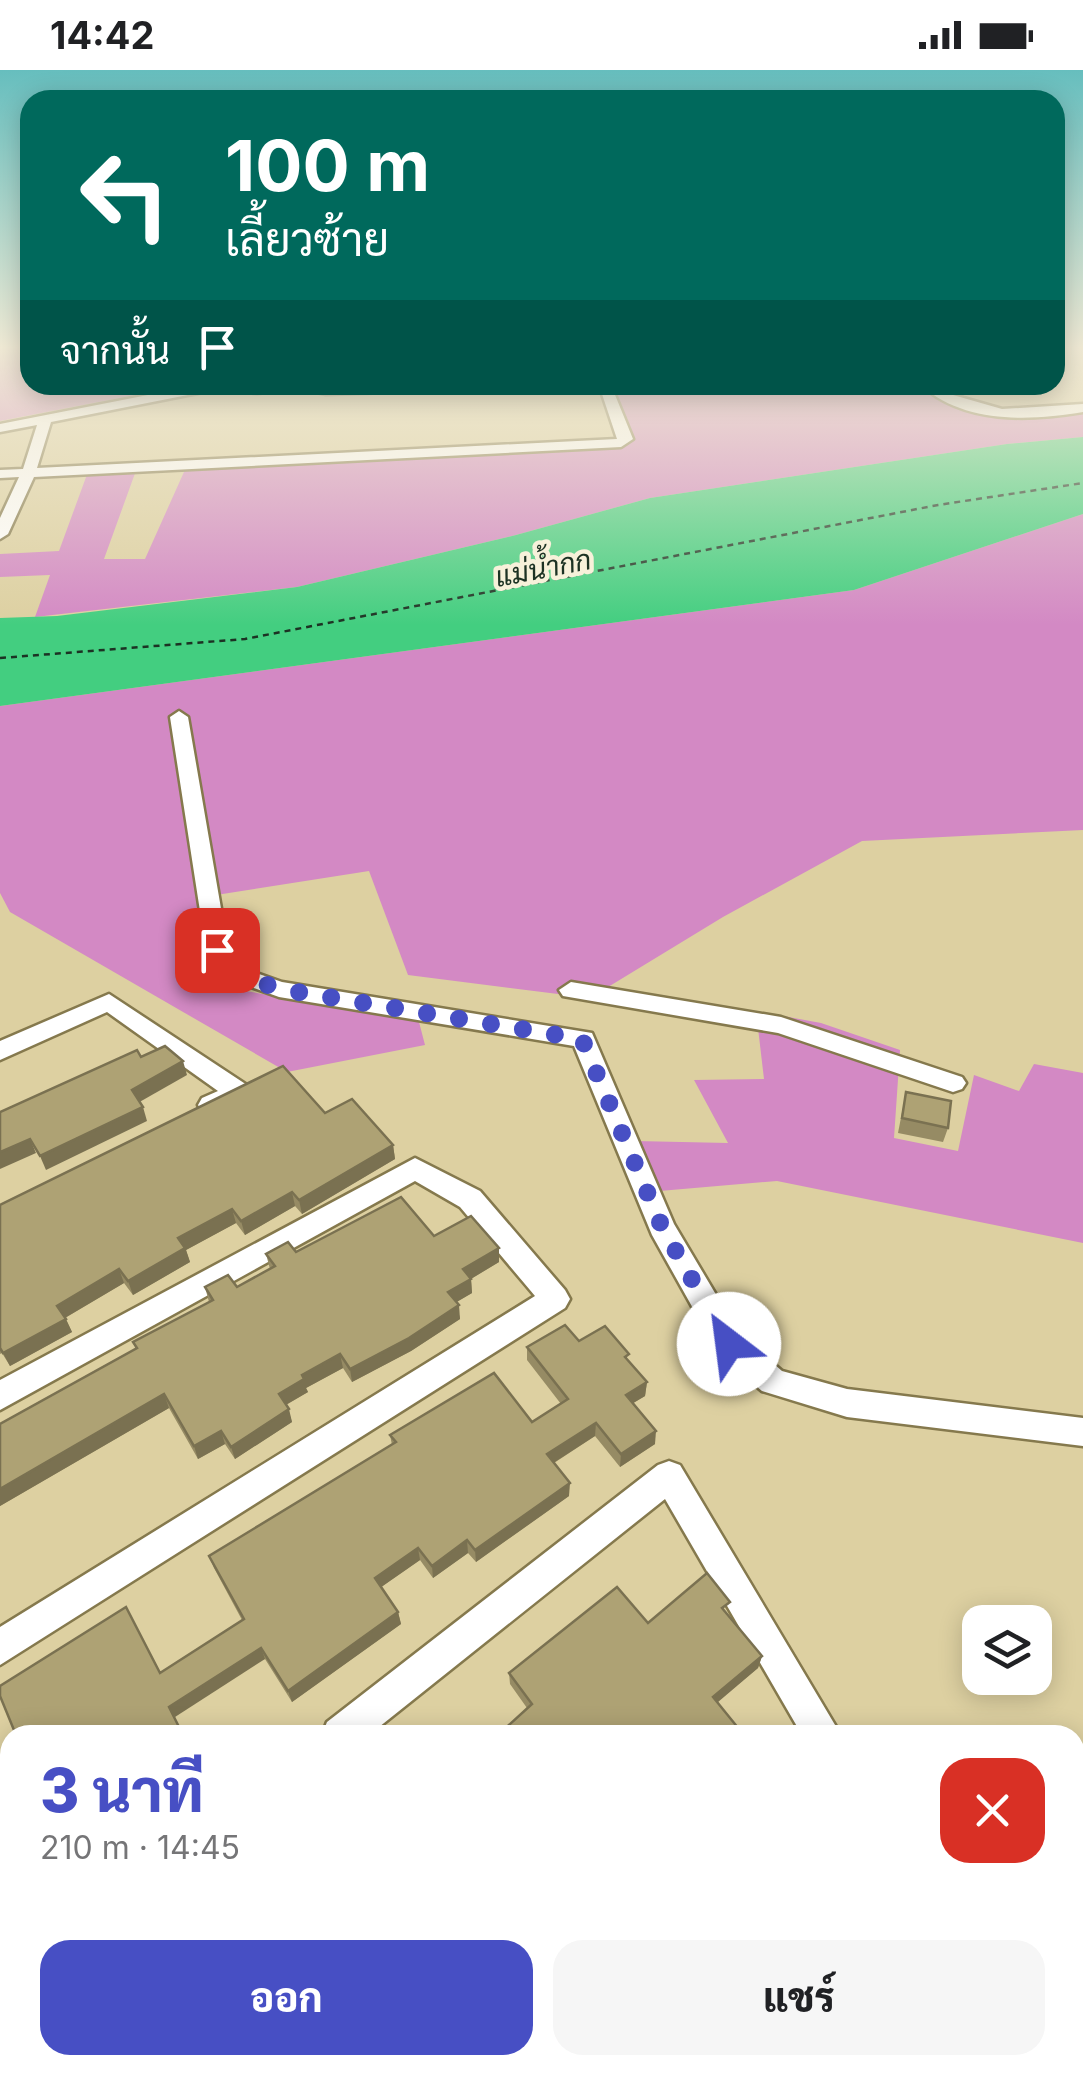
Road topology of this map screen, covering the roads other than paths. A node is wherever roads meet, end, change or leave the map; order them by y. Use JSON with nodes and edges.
{"nodes":[{"id":1,"x":39,"y":439,"type":"edge"},
{"id":2,"x":626,"y":439,"type":"edge"},
{"id":3,"x":0,"y":474,"type":"edge"},
{"id":4,"x":28,"y":474,"type":"junction"},
{"id":5,"x":0,"y":534,"type":"edge"},
{"id":6,"x":179,"y":717,"type":"dead end"},
{"id":7,"x":571,"y":990,"type":"dead end"},
{"id":8,"x":0,"y":1051,"type":"edge"},
{"id":9,"x":953,"y":1083,"type":"dead end"},
{"id":10,"x":187,"y":1117,"type":"edge"},
{"id":11,"x":0,"y":1396,"type":"edge"},
{"id":12,"x":1083,"y":1432,"type":"edge"},
{"id":13,"x":0,"y":1647,"type":"edge"},
{"id":14,"x":353,"y":1725,"type":"edge"},
{"id":15,"x":817,"y":1725,"type":"edge"}],
"edges":[{"from":1,"to":4,"type":"street"},
{"from":2,"to":4,"type":"street"},
{"from":3,"to":4,"type":"street"},
{"from":4,"to":5,"type":"street"},
{"from":6,"to":12,"type":"street"},
{"from":7,"to":9,"type":"street"},
{"from":8,"to":10,"type":"street"},
{"from":11,"to":13,"type":"street"},
{"from":14,"to":15,"type":"street"}]}
